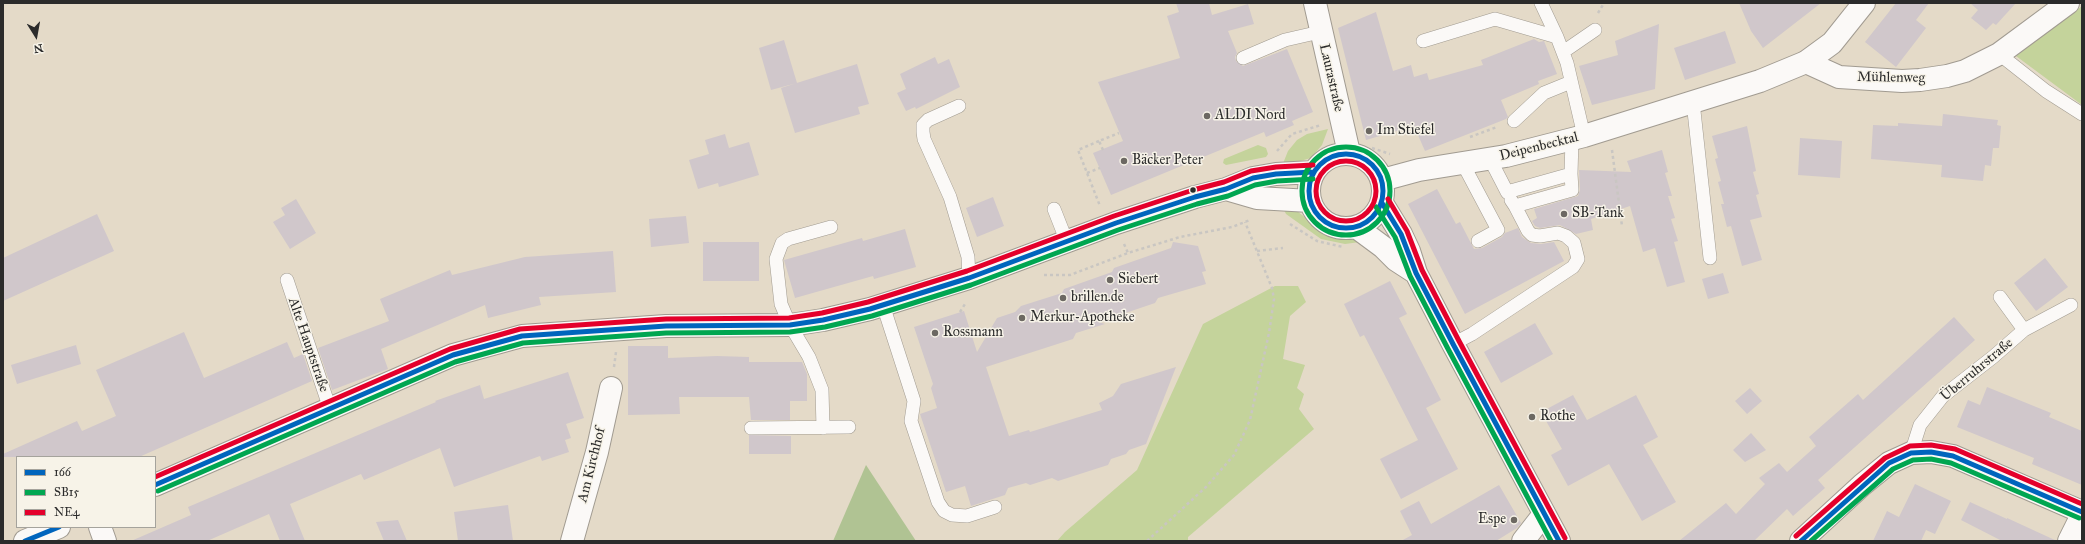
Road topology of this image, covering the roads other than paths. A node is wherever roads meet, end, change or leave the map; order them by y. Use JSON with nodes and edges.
{"nodes":[{"id":1,"x":1315,"y":3,"type":"edge"},
{"id":2,"x":1542,"y":3,"type":"edge"},
{"id":3,"x":1864,"y":3,"type":"edge"},
{"id":4,"x":2068,"y":3,"type":"edge"},
{"id":5,"x":1595,"y":30,"type":"dead end"},
{"id":6,"x":1320,"y":32,"type":"junction"},
{"id":7,"x":1558,"y":37,"type":"junction"},
{"id":8,"x":1423,"y":41,"type":"dead end"},
{"id":9,"x":1563,"y":52,"type":"junction"},
{"id":10,"x":1999,"y":54,"type":"junction"},
{"id":11,"x":1243,"y":58,"type":"dead end"},
{"id":12,"x":1806,"y":62,"type":"junction"},
{"id":13,"x":1571,"y":82,"type":"junction"},
{"id":14,"x":1693,"y":102,"type":"junction"},
{"id":15,"x":959,"y":106,"type":"dead end"},
{"id":16,"x":2082,"y":114,"type":"edge"},
{"id":17,"x":1514,"y":121,"type":"road end"},
{"id":18,"x":1578,"y":138,"type":"junction"},
{"id":19,"x":1349,"y":153,"type":"junction"},
{"id":20,"x":1490,"y":159,"type":"junction"},
{"id":21,"x":1463,"y":164,"type":"junction"},
{"id":22,"x":1313,"y":172,"type":"junction"},
{"id":23,"x":1571,"y":174,"type":"junction"},
{"id":24,"x":1382,"y":180,"type":"junction"},
{"id":25,"x":1226,"y":189,"type":"junction"},
{"id":26,"x":1507,"y":192,"type":"junction"},
{"id":27,"x":1310,"y":200,"type":"junction"},
{"id":28,"x":1382,"y":203,"type":"junction"},
{"id":29,"x":1515,"y":206,"type":"junction"},
{"id":30,"x":1054,"y":209,"type":"dead end"},
{"id":31,"x":831,"y":227,"type":"dead end"},
{"id":32,"x":1356,"y":227,"type":"junction"},
{"id":33,"x":1478,"y":241,"type":"dead end"},
{"id":34,"x":1067,"y":242,"type":"junction"},
{"id":35,"x":1710,"y":258,"type":"dead end"},
{"id":36,"x":1416,"y":273,"type":"junction"},
{"id":37,"x":970,"y":278,"type":"junction"},
{"id":38,"x":286,"y":280,"type":"dead end"},
{"id":39,"x":2000,"y":297,"type":"dead end"},
{"id":40,"x":2071,"y":305,"type":"dead end"},
{"id":41,"x":883,"y":306,"type":"junction"},
{"id":42,"x":790,"y":325,"type":"junction"},
{"id":43,"x":2024,"y":330,"type":"junction"},
{"id":44,"x":1453,"y":344,"type":"junction"},
{"id":45,"x":611,"y":388,"type":"dead end"},
{"id":46,"x":330,"y":409,"type":"junction"},
{"id":47,"x":849,"y":427,"type":"dead end"},
{"id":48,"x":751,"y":428,"type":"dead end"},
{"id":49,"x":823,"y":428,"type":"junction"},
{"id":50,"x":1911,"y":452,"type":"junction"},
{"id":51,"x":156,"y":485,"type":"edge"},
{"id":52,"x":995,"y":506,"type":"dead end"},
{"id":53,"x":2082,"y":512,"type":"edge"},
{"id":54,"x":1544,"y":514,"type":"junction"},
{"id":55,"x":2082,"y":515,"type":"edge"},
{"id":56,"x":56,"y":528,"type":"edge"},
{"id":57,"x":100,"y":528,"type":"edge"},
{"id":58,"x":25,"y":541,"type":"edge"},
{"id":59,"x":105,"y":541,"type":"edge"},
{"id":60,"x":572,"y":541,"type":"edge"},
{"id":61,"x":1523,"y":541,"type":"edge"},
{"id":62,"x":1559,"y":541,"type":"edge"},
{"id":63,"x":1801,"y":541,"type":"edge"},
{"id":64,"x":2069,"y":541,"type":"edge"}],
"edges":[{"from":1,"to":6,"type":"main road","name":"Laurastraße"},
{"from":2,"to":7,"type":"lane"},
{"from":3,"to":12,"type":"main road","name":"Deipenbecktal"},
{"from":4,"to":10,"type":"main road","name":"Mühlenweg"},
{"from":5,"to":9,"type":"lane"},
{"from":6,"to":11,"type":"lane"},
{"from":6,"to":19,"type":"main road","name":"Laurastraße"},
{"from":7,"to":8,"type":"lane"},
{"from":7,"to":9,"type":"lane"},
{"from":9,"to":13,"type":"lane"},
{"from":10,"to":12,"type":"main road","name":"Mühlenweg"},
{"from":10,"to":16,"type":"lane"},
{"from":12,"to":14,"type":"main road","name":"Deipenbecktal"},
{"from":13,"to":17,"type":"lane"},
{"from":13,"to":18,"type":"lane"},
{"from":14,"to":18,"type":"main road","name":"Deipenbecktal"},
{"from":14,"to":35,"type":"lane"},
{"from":15,"to":37,"type":"lane"},
{"from":18,"to":20,"type":"main road","name":"Deipenbecktal"},
{"from":18,"to":23,"type":"lane"},
{"from":19,"to":22,"type":"main road"},
{"from":19,"to":24,"type":"main road"},
{"from":20,"to":21,"type":"main road","name":"Deipenbecktal"},
{"from":20,"to":26,"type":"lane"},
{"from":21,"to":24,"type":"main road","name":"Deipenbecktal"},
{"from":21,"to":33,"type":"lane"},
{"from":22,"to":25,"type":"main road","name":"Alte Hauptstraße"},
{"from":22,"to":27,"type":"main road"},
{"from":23,"to":26,"type":"lane"},
{"from":23,"to":29,"type":"lane"},
{"from":24,"to":28,"type":"main road"},
{"from":25,"to":27,"type":"main road"},
{"from":25,"to":34,"type":"main road","name":"Alte Hauptstraße"},
{"from":26,"to":29,"type":"lane"},
{"from":27,"to":32,"type":"main road"},
{"from":28,"to":32,"type":"main road"},
{"from":28,"to":36,"type":"main road"},
{"from":29,"to":44,"type":"lane"},
{"from":30,"to":34,"type":"lane"},
{"from":31,"to":42,"type":"lane"},
{"from":32,"to":36,"type":"main road"},
{"from":34,"to":37,"type":"main road","name":"Alte Hauptstraße"},
{"from":36,"to":44,"type":"main road"},
{"from":37,"to":41,"type":"main road","name":"Alte Hauptstraße"},
{"from":38,"to":46,"type":"lane","name":"Alte Hauptstraße"},
{"from":39,"to":43,"type":"lane","name":"Überruhrstraße"},
{"from":40,"to":43,"type":"lane","name":"Überruhrstraße"},
{"from":41,"to":42,"type":"main road","name":"Alte Hauptstraße"},
{"from":41,"to":52,"type":"lane"},
{"from":42,"to":46,"type":"main road","name":"Alte Hauptstraße"},
{"from":42,"to":49,"type":"lane"},
{"from":43,"to":50,"type":"lane","name":"Überruhrstraße"},
{"from":44,"to":54,"type":"main road"},
{"from":45,"to":60,"type":"main road","name":"Am Kirchhof"},
{"from":46,"to":51,"type":"main road","name":"Alte Hauptstraße"},
{"from":47,"to":49,"type":"lane"},
{"from":48,"to":49,"type":"lane"},
{"from":50,"to":53,"type":"main road"},
{"from":50,"to":63,"type":"main road"},
{"from":54,"to":61,"type":"main road"},
{"from":54,"to":62,"type":"main road"},
{"from":55,"to":64,"type":"main road"},
{"from":56,"to":58,"type":"main road"},
{"from":57,"to":59,"type":"main road"}]}
